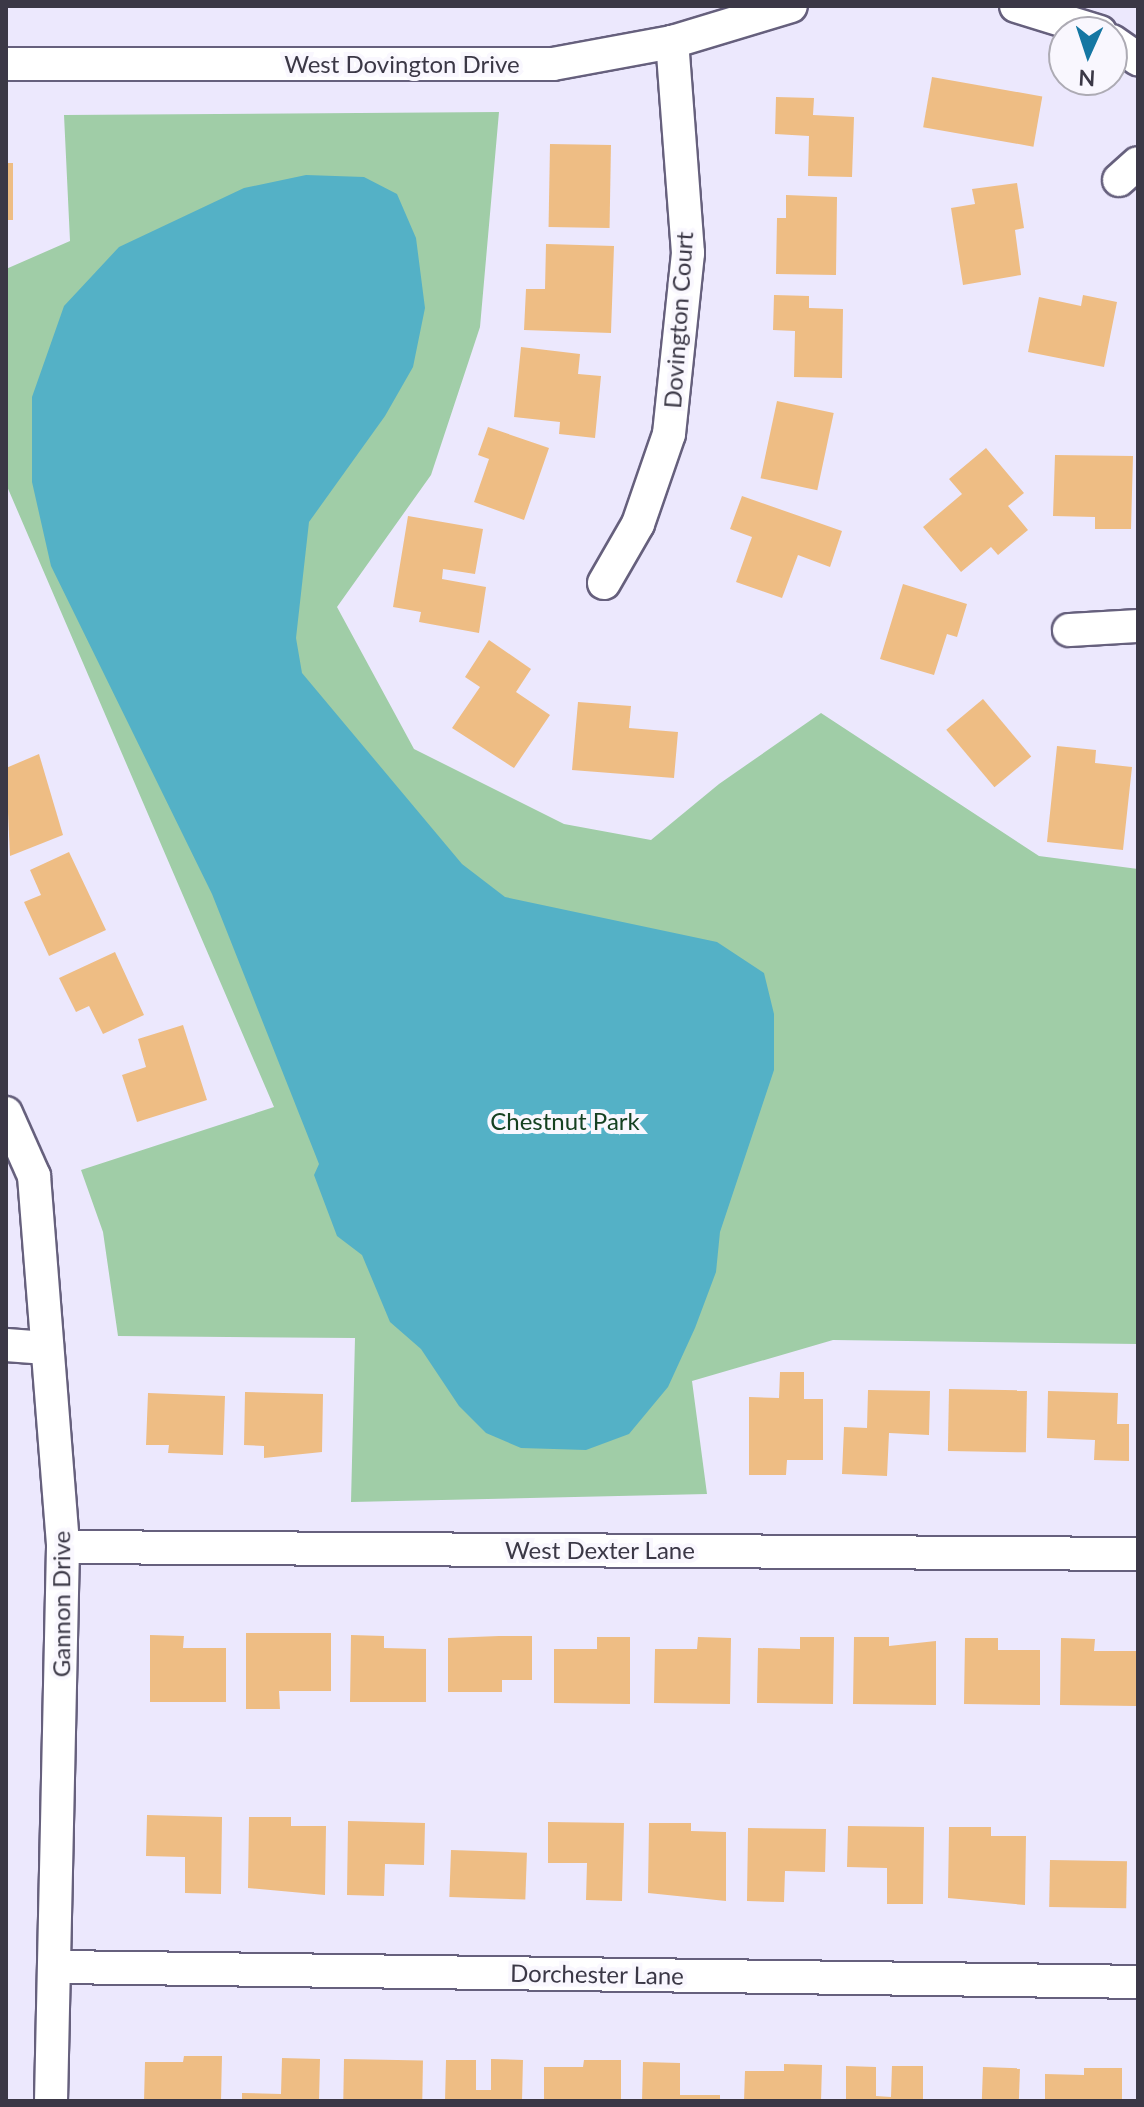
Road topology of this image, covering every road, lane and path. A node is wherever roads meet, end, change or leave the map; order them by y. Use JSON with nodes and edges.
{"nodes":[{"id":1,"x":791,"y":6,"type":"edge"},
{"id":2,"x":1016,"y":6,"type":"edge"},
{"id":3,"x":1048,"y":16,"type":"edge"},
{"id":4,"x":672,"y":42,"type":"junction"},
{"id":5,"x":6,"y":64,"type":"edge"},
{"id":6,"x":604,"y":583,"type":"dead end"},
{"id":7,"x":1138,"y":626,"type":"edge"},
{"id":8,"x":1069,"y":630,"type":"dead end"},
{"id":9,"x":6,"y":1113,"type":"edge"},
{"id":10,"x":6,"y":1345,"type":"edge"},
{"id":11,"x":47,"y":1348,"type":"junction"},
{"id":12,"x":63,"y":1547,"type":"junction"},
{"id":13,"x":1138,"y":1554,"type":"edge"},
{"id":14,"x":57,"y":1967,"type":"junction"},
{"id":15,"x":1138,"y":1982,"type":"edge"},
{"id":16,"x":51,"y":2101,"type":"edge"}],
"edges":[{"from":1,"to":4,"type":"street","name":"West Dovington Drive"},
{"from":2,"to":3,"type":"street"},
{"from":4,"to":5,"type":"street","name":"West Dovington Drive"},
{"from":4,"to":6,"type":"street","name":"Dovington Court"},
{"from":7,"to":8,"type":"street"},
{"from":9,"to":11,"type":"street","name":"Gannon Drive"},
{"from":10,"to":11,"type":"street"},
{"from":11,"to":12,"type":"street","name":"Gannon Drive"},
{"from":12,"to":13,"type":"street","name":"West Dexter Lane"},
{"from":12,"to":14,"type":"street","name":"Gannon Drive"},
{"from":14,"to":15,"type":"street","name":"Dorchester Lane"},
{"from":14,"to":16,"type":"street","name":"Gannon Drive"}]}
